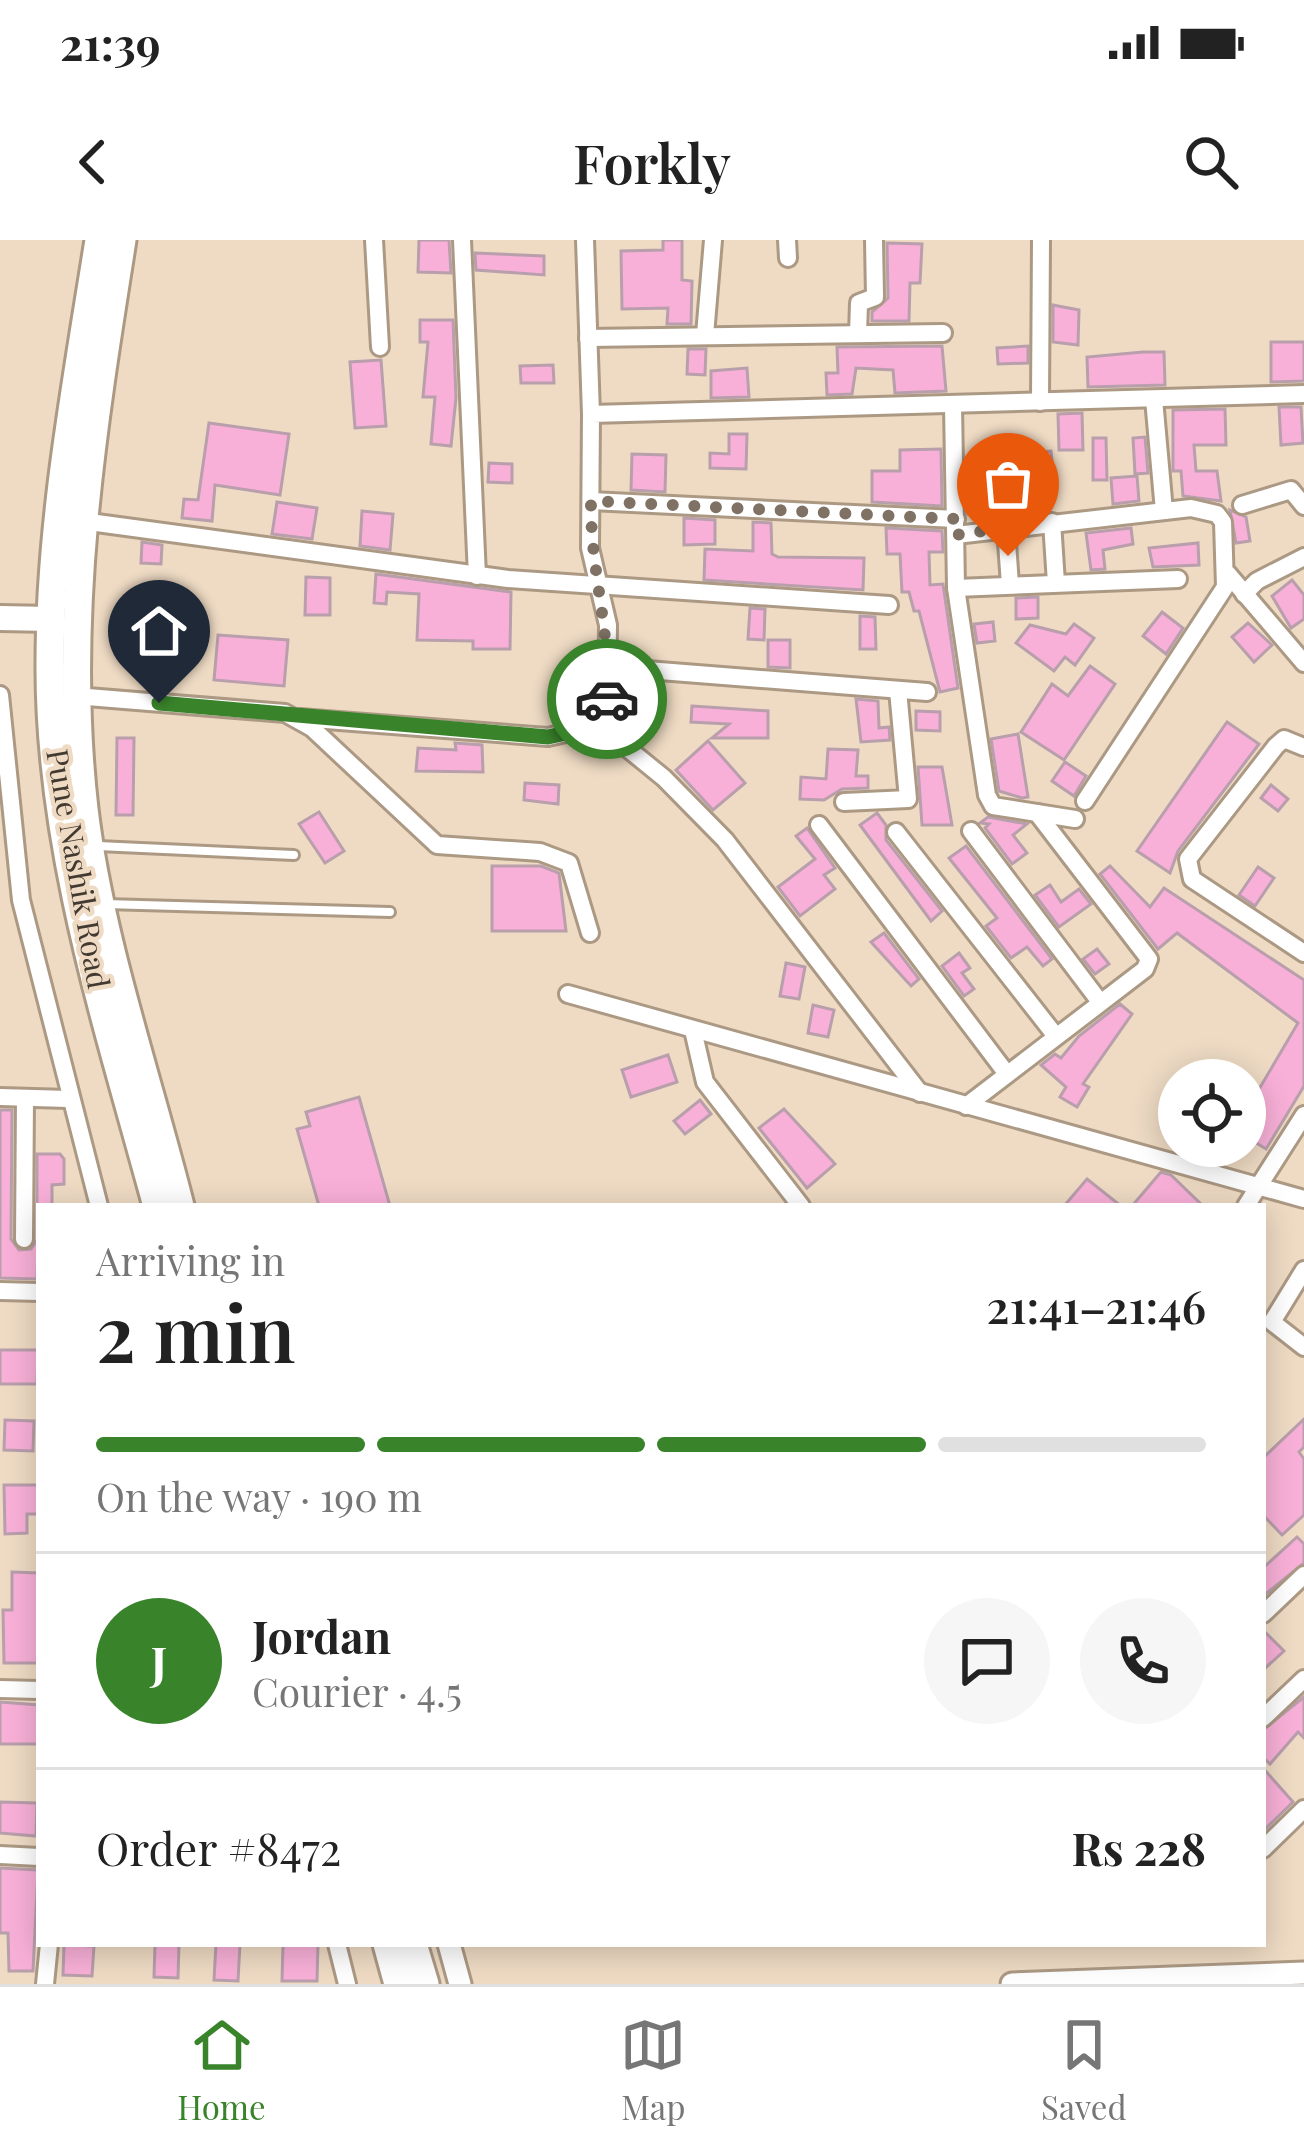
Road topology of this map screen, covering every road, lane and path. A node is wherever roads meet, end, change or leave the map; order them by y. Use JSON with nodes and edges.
{"nodes":[{"id":1,"x":99,"y":240,"type":"edge"},
{"id":2,"x":122,"y":240,"type":"edge"},
{"id":3,"x":374,"y":240,"type":"edge"},
{"id":4,"x":462,"y":240,"type":"edge"},
{"id":5,"x":585,"y":240,"type":"edge"},
{"id":6,"x":713,"y":240,"type":"edge"},
{"id":7,"x":874,"y":240,"type":"edge"},
{"id":8,"x":1041,"y":240,"type":"edge"},
{"id":9,"x":943,"y":333,"type":"dead end"},
{"id":10,"x":858,"y":334,"type":"junction"},
{"id":11,"x":705,"y":335,"type":"junction"},
{"id":12,"x":588,"y":338,"type":"junction"},
{"id":13,"x":380,"y":347,"type":"dead end"},
{"id":14,"x":1304,"y":394,"type":"edge"},
{"id":15,"x":1154,"y":399,"type":"junction"},
{"id":16,"x":1040,"y":402,"type":"junction"},
{"id":17,"x":953,"y":405,"type":"junction"},
{"id":18,"x":591,"y":414,"type":"junction"},
{"id":19,"x":591,"y":501,"type":"junction"},
{"id":20,"x":1242,"y":505,"type":"dead end"},
{"id":21,"x":1304,"y":506,"type":"edge"},
{"id":22,"x":1164,"y":511,"type":"junction"},
{"id":23,"x":82,"y":520,"type":"junction"},
{"id":24,"x":1052,"y":522,"type":"junction"},
{"id":25,"x":956,"y":527,"type":"junction"},
{"id":26,"x":1006,"y":528,"type":"junction"},
{"id":27,"x":1304,"y":557,"type":"edge"},
{"id":28,"x":1228,"y":574,"type":"junction"},
{"id":29,"x":477,"y":576,"type":"junction"},
{"id":30,"x":1178,"y":579,"type":"dead end"},
{"id":31,"x":1056,"y":583,"type":"junction"},
{"id":32,"x":1010,"y":585,"type":"junction"},
{"id":33,"x":956,"y":587,"type":"junction"},
{"id":34,"x":599,"y":588,"type":"junction"},
{"id":35,"x":1244,"y":594,"type":"junction"},
{"id":36,"x":889,"y":604,"type":"dead end"},
{"id":37,"x":0,"y":618,"type":"edge"},
{"id":38,"x":51,"y":619,"type":"junction"},
{"id":39,"x":1304,"y":663,"type":"edge"},
{"id":40,"x":609,"y":667,"type":"junction"},
{"id":41,"x":898,"y":690,"type":"junction"},
{"id":42,"x":927,"y":692,"type":"dead end"},
{"id":43,"x":0,"y":695,"type":"edge"},
{"id":44,"x":75,"y":696,"type":"junction"},
{"id":45,"x":299,"y":718,"type":"junction"},
{"id":46,"x":610,"y":723,"type":"junction"},
{"id":47,"x":1304,"y":747,"type":"edge"},
{"id":48,"x":1085,"y":801,"type":"dead end"},
{"id":49,"x":844,"y":802,"type":"dead end"},
{"id":50,"x":1037,"y":812,"type":"junction"},
{"id":51,"x":1075,"y":819,"type":"dead end"},
{"id":52,"x":819,"y":824,"type":"dead end"},
{"id":53,"x":971,"y":831,"type":"dead end"},
{"id":54,"x":896,"y":832,"type":"dead end"},
{"id":55,"x":91,"y":845,"type":"junction"},
{"id":56,"x":294,"y":855,"type":"dead end"},
{"id":57,"x":103,"y":904,"type":"junction"},
{"id":58,"x":390,"y":912,"type":"dead end"},
{"id":59,"x":590,"y":933,"type":"dead end"},
{"id":60,"x":1304,"y":953,"type":"edge"},
{"id":61,"x":568,"y":994,"type":"dead end"},
{"id":62,"x":1100,"y":1002,"type":"junction"},
{"id":63,"x":693,"y":1030,"type":"junction"},
{"id":64,"x":1055,"y":1035,"type":"junction"},
{"id":65,"x":1007,"y":1074,"type":"junction"},
{"id":66,"x":920,"y":1093,"type":"junction"},
{"id":67,"x":0,"y":1097,"type":"edge"},
{"id":68,"x":26,"y":1098,"type":"junction"},
{"id":69,"x":68,"y":1099,"type":"junction"},
{"id":70,"x":966,"y":1106,"type":"junction"},
{"id":71,"x":1304,"y":1115,"type":"edge"},
{"id":72,"x":1258,"y":1187,"type":"junction"},
{"id":73,"x":1304,"y":1199,"type":"edge"},
{"id":74,"x":99,"y":1203,"type":"edge"},
{"id":75,"x":156,"y":1203,"type":"edge"},
{"id":76,"x":179,"y":1203,"type":"edge"},
{"id":77,"x":799,"y":1203,"type":"edge"},
{"id":78,"x":1248,"y":1203,"type":"edge"},
{"id":79,"x":24,"y":1239,"type":"dead end"},
{"id":80,"x":1304,"y":1270,"type":"edge"},
{"id":81,"x":0,"y":1292,"type":"edge"},
{"id":82,"x":36,"y":1292,"type":"edge"},
{"id":83,"x":1304,"y":1348,"type":"edge"},
{"id":84,"x":1304,"y":1575,"type":"edge"},
{"id":85,"x":1266,"y":1611,"type":"edge"},
{"id":86,"x":1304,"y":1678,"type":"edge"},
{"id":87,"x":0,"y":1689,"type":"edge"},
{"id":88,"x":36,"y":1690,"type":"edge"},
{"id":89,"x":1266,"y":1715,"type":"edge"},
{"id":90,"x":1304,"y":1809,"type":"edge"},
{"id":91,"x":1266,"y":1847,"type":"edge"},
{"id":92,"x":0,"y":1855,"type":"edge"},
{"id":93,"x":36,"y":1857,"type":"edge"},
{"id":94,"x":49,"y":1947,"type":"edge"},
{"id":95,"x":338,"y":1947,"type":"edge"},
{"id":96,"x":387,"y":1947,"type":"edge"},
{"id":97,"x":414,"y":1947,"type":"edge"},
{"id":98,"x":450,"y":1947,"type":"edge"},
{"id":99,"x":1304,"y":1973,"type":"edge"},
{"id":100,"x":45,"y":1984,"type":"edge"},
{"id":101,"x":347,"y":1984,"type":"edge"},
{"id":102,"x":398,"y":1984,"type":"edge"},
{"id":103,"x":424,"y":1984,"type":"edge"},
{"id":104,"x":460,"y":1984,"type":"edge"},
{"id":105,"x":1012,"y":1984,"type":"edge"}],
"edges":[{"from":1,"to":38,"type":"highway","name":"Pune Nashik Road"},
{"from":2,"to":23,"type":"highway","name":"Pune Nashik Road"},
{"from":3,"to":13,"type":"street"},
{"from":4,"to":29,"type":"street"},
{"from":5,"to":12,"type":"street"},
{"from":6,"to":11,"type":"street"},
{"from":7,"to":10,"type":"street"},
{"from":8,"to":16,"type":"street"},
{"from":9,"to":10,"type":"street"},
{"from":10,"to":11,"type":"street"},
{"from":11,"to":12,"type":"street"},
{"from":12,"to":18,"type":"street"},
{"from":14,"to":15,"type":"street"},
{"from":15,"to":16,"type":"street"},
{"from":15,"to":22,"type":"street"},
{"from":16,"to":17,"type":"street"},
{"from":17,"to":18,"type":"street"},
{"from":17,"to":25,"type":"street"},
{"from":18,"to":19,"type":"street"},
{"from":19,"to":25,"type":"street"},
{"from":19,"to":34,"type":"street"},
{"from":20,"to":21,"type":"street"},
{"from":22,"to":24,"type":"street"},
{"from":22,"to":28,"type":"street"},
{"from":23,"to":29,"type":"street"},
{"from":23,"to":44,"type":"highway","name":"Pune Nashik Road"},
{"from":24,"to":26,"type":"street"},
{"from":24,"to":31,"type":"street"},
{"from":25,"to":26,"type":"street"},
{"from":25,"to":33,"type":"street"},
{"from":26,"to":32,"type":"street"},
{"from":27,"to":35,"type":"street"},
{"from":28,"to":35,"type":"street"},
{"from":28,"to":48,"type":"street"},
{"from":29,"to":34,"type":"street"},
{"from":30,"to":31,"type":"street"},
{"from":31,"to":32,"type":"street"},
{"from":32,"to":33,"type":"street"},
{"from":33,"to":50,"type":"street"},
{"from":34,"to":36,"type":"street"},
{"from":34,"to":40,"type":"street"},
{"from":35,"to":39,"type":"street"},
{"from":37,"to":38,"type":"main road"},
{"from":38,"to":75,"type":"highway","name":"Pune Nashik Road"},
{"from":40,"to":41,"type":"street"},
{"from":40,"to":46,"type":"street"},
{"from":41,"to":42,"type":"street"},
{"from":41,"to":49,"type":"street"},
{"from":43,"to":69,"type":"street"},
{"from":44,"to":45,"type":"street"},
{"from":44,"to":55,"type":"highway","name":"Pune Nashik Road"},
{"from":45,"to":46,"type":"street"},
{"from":45,"to":59,"type":"street"},
{"from":46,"to":66,"type":"street"},
{"from":47,"to":60,"type":"street"},
{"from":50,"to":51,"type":"street"},
{"from":50,"to":62,"type":"street"},
{"from":52,"to":65,"type":"street"},
{"from":53,"to":62,"type":"street"},
{"from":54,"to":64,"type":"street"},
{"from":55,"to":56,"type":"lane"},
{"from":55,"to":57,"type":"highway","name":"Pune Nashik Road"},
{"from":57,"to":58,"type":"lane"},
{"from":57,"to":76,"type":"highway","name":"Pune Nashik Road"},
{"from":61,"to":63,"type":"street"},
{"from":62,"to":64,"type":"street"},
{"from":63,"to":66,"type":"street"},
{"from":63,"to":77,"type":"street"},
{"from":64,"to":65,"type":"street"},
{"from":65,"to":70,"type":"street"},
{"from":66,"to":70,"type":"street"},
{"from":67,"to":68,"type":"street"},
{"from":68,"to":69,"type":"street"},
{"from":68,"to":79,"type":"street"},
{"from":69,"to":74,"type":"street"},
{"from":70,"to":72,"type":"street"},
{"from":71,"to":72,"type":"street"},
{"from":72,"to":73,"type":"street"},
{"from":72,"to":78,"type":"street"},
{"from":80,"to":83,"type":"street"},
{"from":81,"to":82,"type":"street"},
{"from":84,"to":85,"type":"street"},
{"from":86,"to":89,"type":"street"},
{"from":87,"to":88,"type":"street"},
{"from":90,"to":91,"type":"street"},
{"from":92,"to":93,"type":"street"},
{"from":94,"to":100,"type":"street"},
{"from":95,"to":101,"type":"street"},
{"from":96,"to":102,"type":"highway"},
{"from":97,"to":103,"type":"highway"},
{"from":98,"to":104,"type":"street"},
{"from":99,"to":105,"type":"street"}]}
